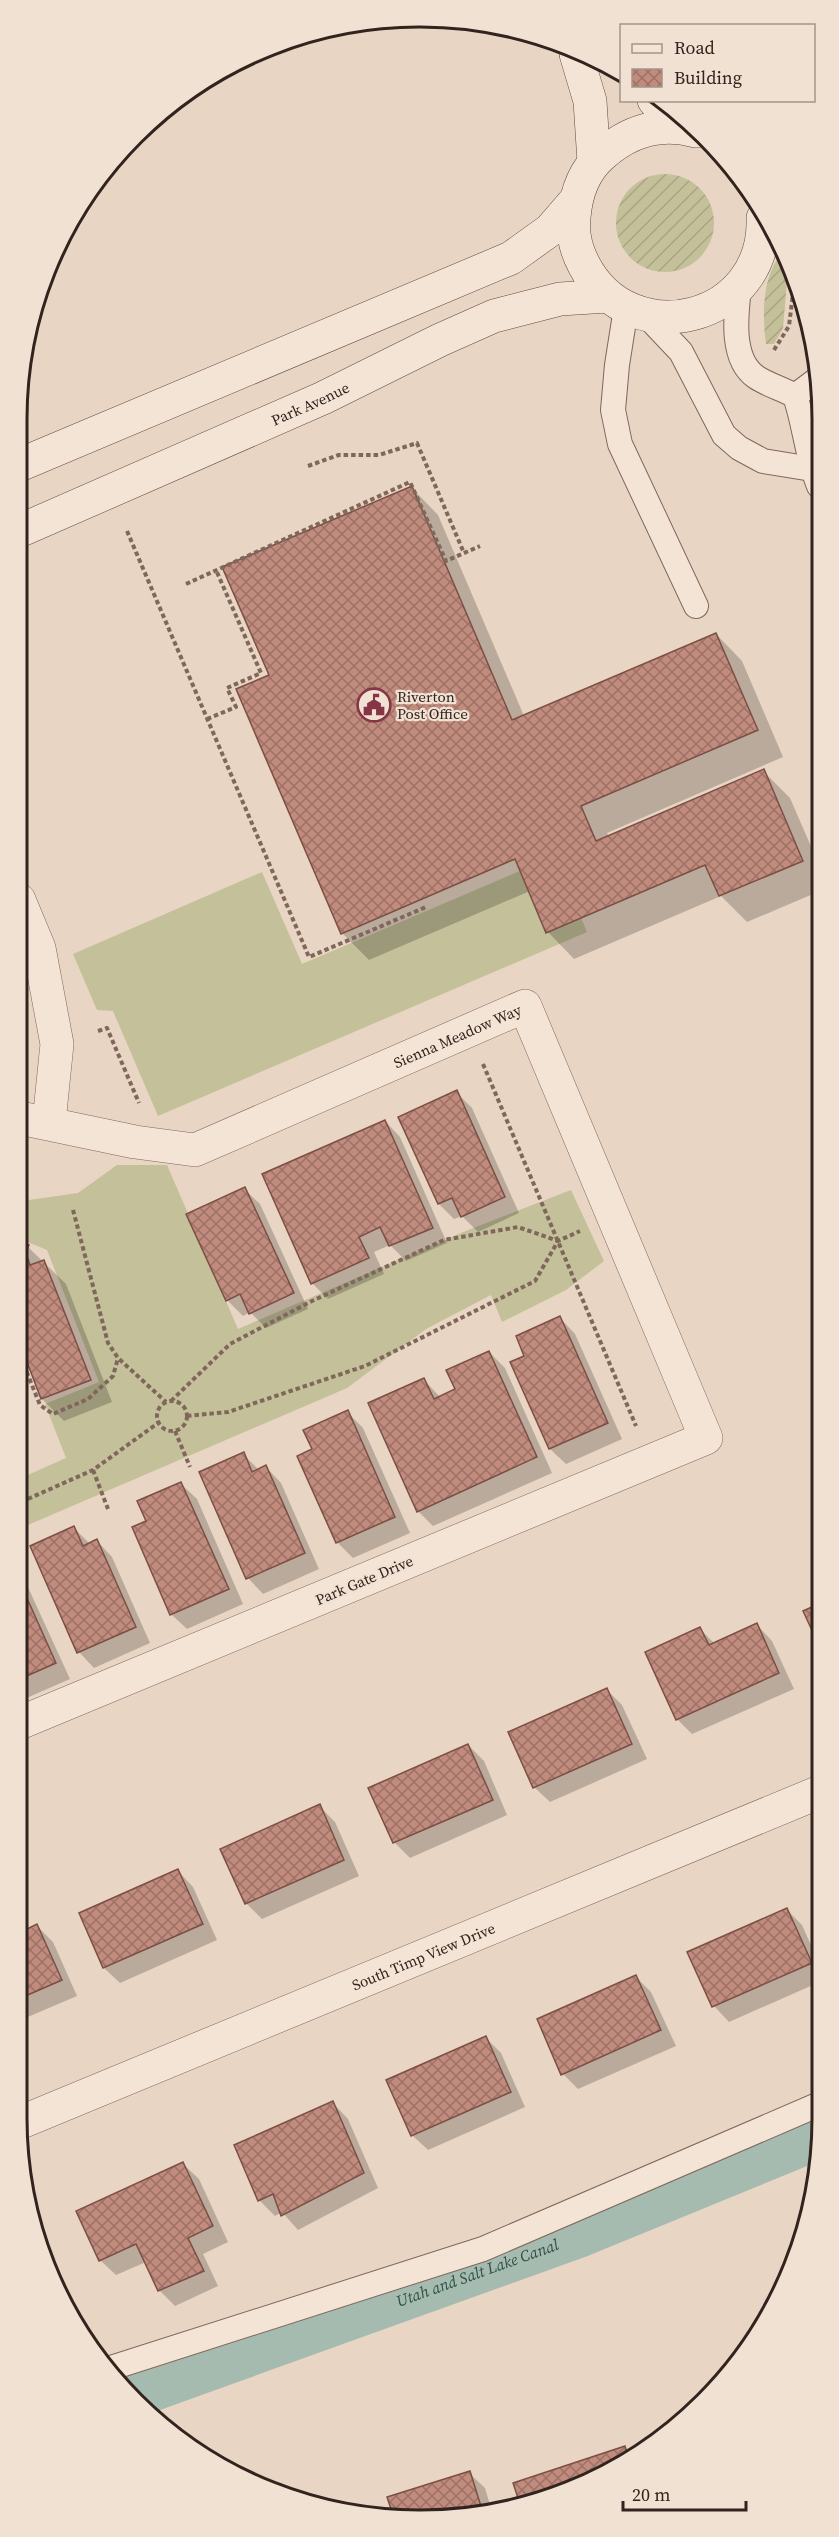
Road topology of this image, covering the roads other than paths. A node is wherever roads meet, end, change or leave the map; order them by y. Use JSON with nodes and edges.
{"nodes":[{"id":1,"x":578,"y":60,"type":"edge"},
{"id":2,"x":683,"y":129,"type":"edge"},
{"id":3,"x":594,"y":162,"type":"junction"},
{"id":4,"x":575,"y":201,"type":"junction"},
{"id":5,"x":764,"y":232,"type":"edge"},
{"id":6,"x":739,"y":288,"type":"junction"},
{"id":7,"x":627,"y":307,"type":"junction"},
{"id":8,"x":810,"y":385,"type":"edge"},
{"id":9,"x":795,"y":396,"type":"junction"},
{"id":10,"x":812,"y":461,"type":"edge"},
{"id":11,"x":27,"y":462,"type":"edge"},
{"id":12,"x":812,"y":477,"type":"edge"},
{"id":13,"x":27,"y":528,"type":"edge"},
{"id":14,"x":696,"y":606,"type":"dead end"},
{"id":15,"x":27,"y":919,"type":"edge"},
{"id":16,"x":34,"y":1120,"type":"edge"},
{"id":17,"x":706,"y":1438,"type":"joint"},
{"id":18,"x":27,"y":1720,"type":"edge"},
{"id":19,"x":812,"y":1795,"type":"edge"},
{"id":20,"x":812,"y":2107,"type":"edge"},
{"id":21,"x":27,"y":2120,"type":"edge"},
{"id":22,"x":116,"y":2366,"type":"edge"}],
"edges":[{"from":1,"to":3,"type":"street"},
{"from":2,"to":3,"type":"street"},
{"from":3,"to":4,"type":"street"},
{"from":4,"to":7,"type":"street"},
{"from":4,"to":11,"type":"street"},
{"from":5,"to":6,"type":"street","name":"Park Avenue"},
{"from":6,"to":7,"type":"street","name":"Park Avenue"},
{"from":6,"to":9,"type":"lane"},
{"from":7,"to":12,"type":"lane"},
{"from":7,"to":13,"type":"street","name":"Park Avenue"},
{"from":7,"to":14,"type":"lane"},
{"from":8,"to":9,"type":"lane"},
{"from":9,"to":10,"type":"lane"},
{"from":15,"to":16,"type":"street","name":"Sienna Meadow Way"},
{"from":16,"to":17,"type":"street","name":"Sienna Meadow Way"},
{"from":17,"to":18,"type":"street","name":"Park Gate Drive"},
{"from":19,"to":21,"type":"street","name":"South Timp View Drive"},
{"from":20,"to":22,"type":"lane"}]}
